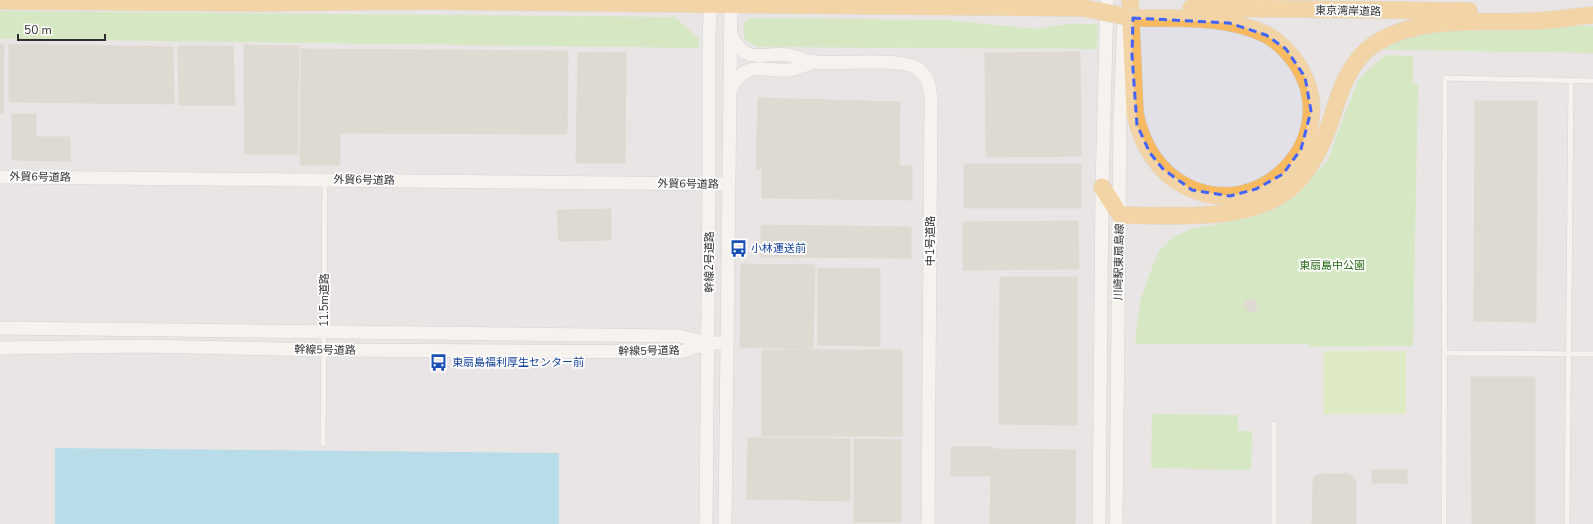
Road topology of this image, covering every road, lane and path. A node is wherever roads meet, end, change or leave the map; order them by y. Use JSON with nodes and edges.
{"nodes":[{"id":1,"x":1106,"y":0,"type":"edge"},
{"id":2,"x":1126,"y":0,"type":"edge"},
{"id":3,"x":1130,"y":0,"type":"edge"},
{"id":4,"x":0,"y":1,"type":"edge"},
{"id":5,"x":711,"y":2,"type":"edge"},
{"id":6,"x":731,"y":2,"type":"edge"},
{"id":7,"x":1160,"y":13,"type":"junction"},
{"id":8,"x":1593,"y":14,"type":"edge"},
{"id":9,"x":731,"y":35,"type":"junction"},
{"id":10,"x":813,"y":62,"type":"junction"},
{"id":11,"x":1571,"y":81,"type":"junction"},
{"id":12,"x":1593,"y":81,"type":"edge"},
{"id":13,"x":730,"y":90,"type":"junction"},
{"id":14,"x":0,"y":177,"type":"edge"},
{"id":15,"x":325,"y":180,"type":"junction"},
{"id":16,"x":709,"y":184,"type":"junction"},
{"id":17,"x":728,"y":184,"type":"junction"},
{"id":18,"x":1102,"y":187,"type":"junction"},
{"id":19,"x":1120,"y":214,"type":"junction"},
{"id":20,"x":0,"y":328,"type":"edge"},
{"id":21,"x":324,"y":331,"type":"junction"},
{"id":22,"x":708,"y":343,"type":"junction"},
{"id":23,"x":727,"y":343,"type":"junction"},
{"id":24,"x":0,"y":348,"type":"edge"},
{"id":25,"x":324,"y":350,"type":"junction"},
{"id":26,"x":1444,"y":353,"type":"junction"},
{"id":27,"x":1568,"y":354,"type":"junction"},
{"id":28,"x":1593,"y":354,"type":"edge"},
{"id":29,"x":1274,"y":424,"type":"dead end"},
{"id":30,"x":323,"y":444,"type":"dead end"},
{"id":31,"x":706,"y":524,"type":"edge"},
{"id":32,"x":725,"y":524,"type":"edge"},
{"id":33,"x":928,"y":524,"type":"edge"},
{"id":34,"x":1099,"y":524,"type":"edge"},
{"id":35,"x":1116,"y":524,"type":"edge"},
{"id":36,"x":1274,"y":524,"type":"edge"},
{"id":37,"x":1444,"y":524,"type":"edge"},
{"id":38,"x":1568,"y":524,"type":"edge"}],
"edges":[{"from":1,"to":18,"type":"street","name":"川崎駅東扇島線"},
{"from":2,"to":19,"type":"street","name":"川崎駅東扇島線"},
{"from":3,"to":7,"type":"highway"},
{"from":4,"to":5,"type":"highway","name":"東京湾岸道路"},
{"from":5,"to":6,"type":"highway","name":"東京湾岸道路"},
{"from":5,"to":16,"type":"street","name":"幹線2号道路"},
{"from":6,"to":7,"type":"highway","name":"東京湾岸道路","bridge":true},
{"from":6,"to":9,"type":"street","name":"幹線2号道路"},
{"from":7,"to":8,"type":"highway","name":"東京湾岸道路"},
{"from":8,"to":19,"type":"highway"},
{"from":9,"to":10,"type":"street","name":"中1号道路"},
{"from":9,"to":13,"type":"street","name":"幹線2号道路"},
{"from":10,"to":13,"type":"street","name":"中1号道路"},
{"from":10,"to":33,"type":"street","name":"中1号道路"},
{"from":11,"to":12,"type":"lane"},
{"from":11,"to":26,"type":"lane"},
{"from":11,"to":27,"type":"lane"},
{"from":13,"to":17,"type":"street","name":"幹線2号道路"},
{"from":14,"to":15,"type":"street","name":"外貿6号道路"},
{"from":15,"to":16,"type":"street","name":"外貿6号道路"},
{"from":15,"to":21,"type":"lane","name":"11.5m道路"},
{"from":16,"to":17,"type":"street","name":"外貿6号道路"},
{"from":16,"to":22,"type":"street","name":"幹線2号道路"},
{"from":17,"to":23,"type":"street","name":"幹線2号道路"},
{"from":18,"to":19,"type":"highway"},
{"from":18,"to":34,"type":"street","name":"川崎駅東扇島線"},
{"from":19,"to":35,"type":"street","name":"川崎駅東扇島線"},
{"from":20,"to":21,"type":"street","name":"幹線5号道路"},
{"from":21,"to":22,"type":"street","name":"幹線5号道路"},
{"from":21,"to":25,"type":"lane","name":"11.5m道路"},
{"from":22,"to":23,"type":"street"},
{"from":22,"to":25,"type":"street","name":"幹線5号道路"},
{"from":22,"to":31,"type":"street","name":"幹線2号道路"},
{"from":23,"to":32,"type":"street","name":"幹線2号道路"},
{"from":24,"to":25,"type":"street","name":"幹線5号道路"},
{"from":25,"to":30,"type":"lane","name":"11.5m道路"},
{"from":26,"to":27,"type":"lane"},
{"from":26,"to":37,"type":"lane"},
{"from":27,"to":28,"type":"lane"},
{"from":27,"to":38,"type":"lane"},
{"from":29,"to":36,"type":"lane"}]}
